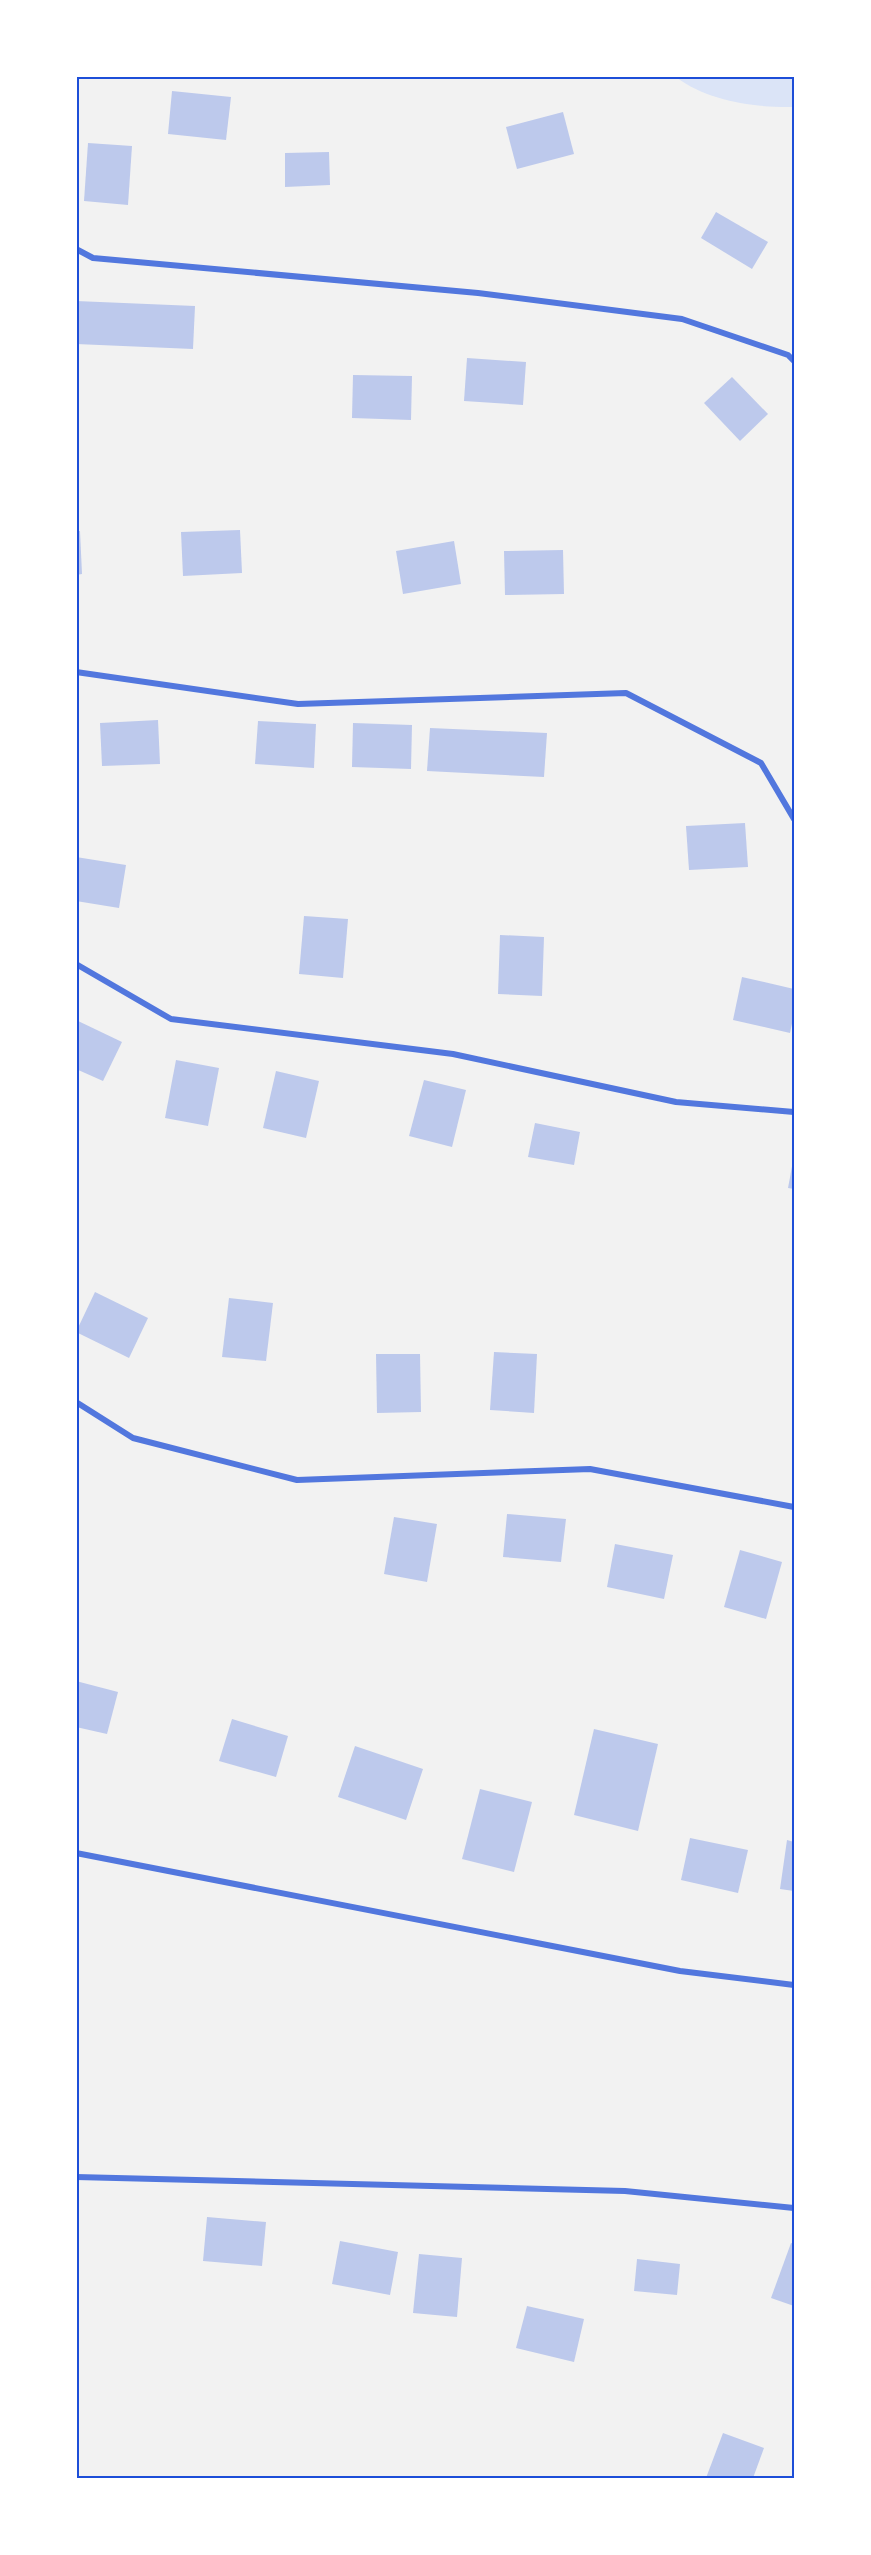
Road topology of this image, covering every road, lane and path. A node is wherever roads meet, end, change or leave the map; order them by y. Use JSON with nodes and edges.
{"nodes":[{"id":1,"x":76,"y":249,"type":"edge"},
{"id":2,"x":795,"y":361,"type":"edge"},
{"id":3,"x":76,"y":672,"type":"edge"},
{"id":4,"x":795,"y":819,"type":"edge"},
{"id":5,"x":76,"y":964,"type":"edge"},
{"id":6,"x":795,"y":1112,"type":"edge"},
{"id":7,"x":76,"y":1402,"type":"edge"},
{"id":8,"x":795,"y":1507,"type":"edge"},
{"id":9,"x":76,"y":1853,"type":"edge"},
{"id":10,"x":795,"y":1985,"type":"edge"},
{"id":11,"x":76,"y":2177,"type":"edge"},
{"id":12,"x":795,"y":2208,"type":"edge"}],
"edges":[{"from":1,"to":2,"type":"street"},
{"from":3,"to":4,"type":"street"},
{"from":5,"to":6,"type":"street"},
{"from":7,"to":8,"type":"street"},
{"from":9,"to":10,"type":"street"},
{"from":11,"to":12,"type":"street"}]}
